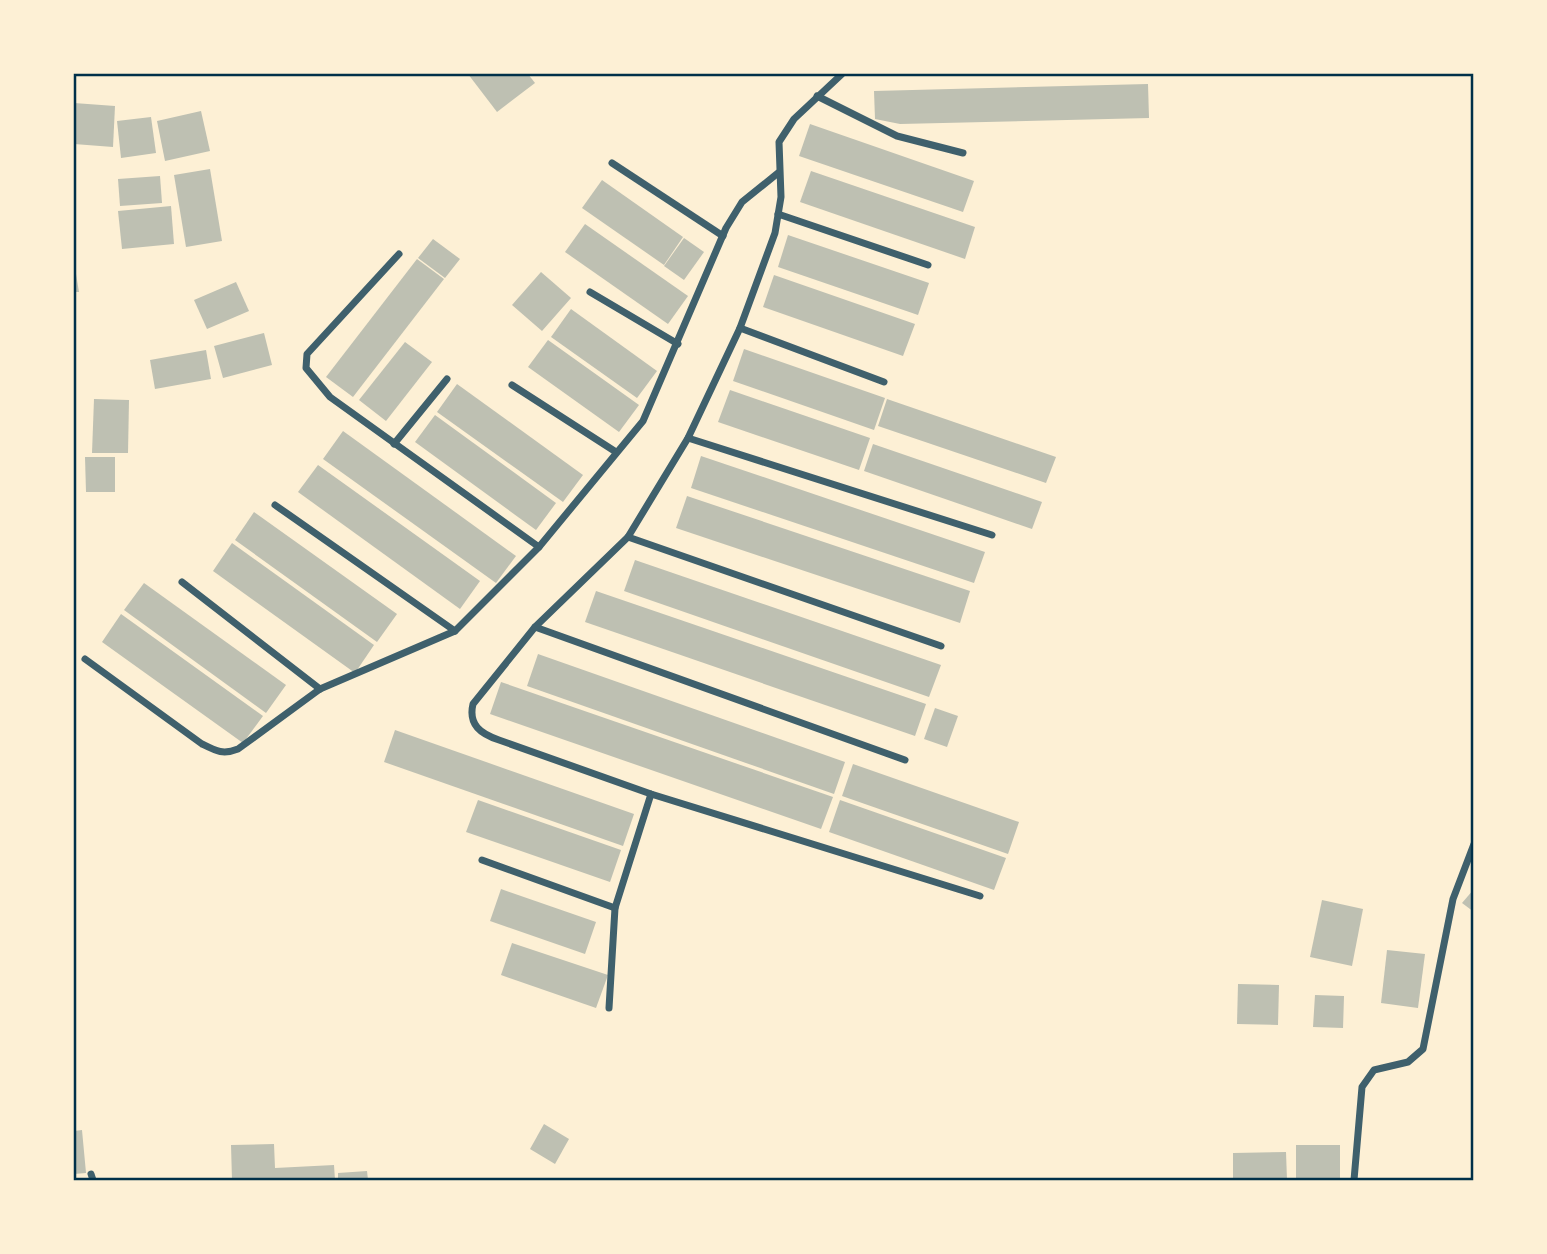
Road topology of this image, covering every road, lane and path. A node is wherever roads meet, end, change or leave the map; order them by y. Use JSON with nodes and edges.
{"nodes":[{"id":1,"x":842,"y":74,"type":"edge"},
{"id":2,"x":817,"y":96,"type":"junction"},
{"id":3,"x":963,"y":153,"type":"dead end"},
{"id":4,"x":612,"y":163,"type":"dead end"},
{"id":5,"x":778,"y":173,"type":"junction"},
{"id":6,"x":778,"y":214,"type":"junction"},
{"id":7,"x":723,"y":236,"type":"junction"},
{"id":8,"x":399,"y":254,"type":"dead end"},
{"id":9,"x":928,"y":265,"type":"dead end"},
{"id":10,"x":590,"y":292,"type":"dead end"},
{"id":11,"x":740,"y":328,"type":"junction"},
{"id":12,"x":678,"y":344,"type":"junction"},
{"id":13,"x":447,"y":379,"type":"dead end"},
{"id":14,"x":884,"y":382,"type":"dead end"},
{"id":15,"x":512,"y":385,"type":"dead end"},
{"id":16,"x":688,"y":439,"type":"junction"},
{"id":17,"x":394,"y":444,"type":"junction"},
{"id":18,"x":616,"y":452,"type":"junction"},
{"id":19,"x":275,"y":505,"type":"dead end"},
{"id":20,"x":992,"y":535,"type":"dead end"},
{"id":21,"x":628,"y":537,"type":"junction"},
{"id":22,"x":539,"y":547,"type":"junction"},
{"id":23,"x":182,"y":582,"type":"dead end"},
{"id":24,"x":535,"y":626,"type":"junction"},
{"id":25,"x":455,"y":631,"type":"junction"},
{"id":26,"x":941,"y":646,"type":"dead end"},
{"id":27,"x":85,"y":659,"type":"dead end"},
{"id":28,"x":320,"y":689,"type":"junction"},
{"id":29,"x":905,"y":760,"type":"dead end"},
{"id":30,"x":651,"y":794,"type":"junction"},
{"id":31,"x":1474,"y":844,"type":"edge"},
{"id":32,"x":482,"y":860,"type":"dead end"},
{"id":33,"x":980,"y":896,"type":"dead end"},
{"id":34,"x":615,"y":908,"type":"junction"},
{"id":35,"x":610,"y":1008,"type":"dead end"},
{"id":36,"x":1354,"y":1181,"type":"edge"}],
"edges":[{"from":1,"to":2,"type":"street"},
{"from":2,"to":3,"type":"street"},
{"from":2,"to":5,"type":"street"},
{"from":4,"to":7,"type":"street"},
{"from":5,"to":6,"type":"street"},
{"from":5,"to":7,"type":"street"},
{"from":6,"to":9,"type":"street"},
{"from":6,"to":11,"type":"street"},
{"from":7,"to":12,"type":"street"},
{"from":8,"to":17,"type":"street"},
{"from":10,"to":12,"type":"street"},
{"from":11,"to":14,"type":"street"},
{"from":11,"to":16,"type":"street"},
{"from":12,"to":18,"type":"street"},
{"from":13,"to":17,"type":"street"},
{"from":15,"to":18,"type":"street"},
{"from":16,"to":20,"type":"street"},
{"from":16,"to":21,"type":"street"},
{"from":17,"to":22,"type":"street"},
{"from":18,"to":22,"type":"street"},
{"from":19,"to":25,"type":"street"},
{"from":21,"to":24,"type":"street"},
{"from":21,"to":26,"type":"street"},
{"from":22,"to":25,"type":"street"},
{"from":23,"to":28,"type":"street"},
{"from":24,"to":29,"type":"street"},
{"from":24,"to":30,"type":"street"},
{"from":25,"to":28,"type":"street"},
{"from":27,"to":28,"type":"street"},
{"from":30,"to":33,"type":"street"},
{"from":30,"to":34,"type":"street"},
{"from":31,"to":36,"type":"street"},
{"from":32,"to":34,"type":"street"},
{"from":34,"to":35,"type":"street"}]}
